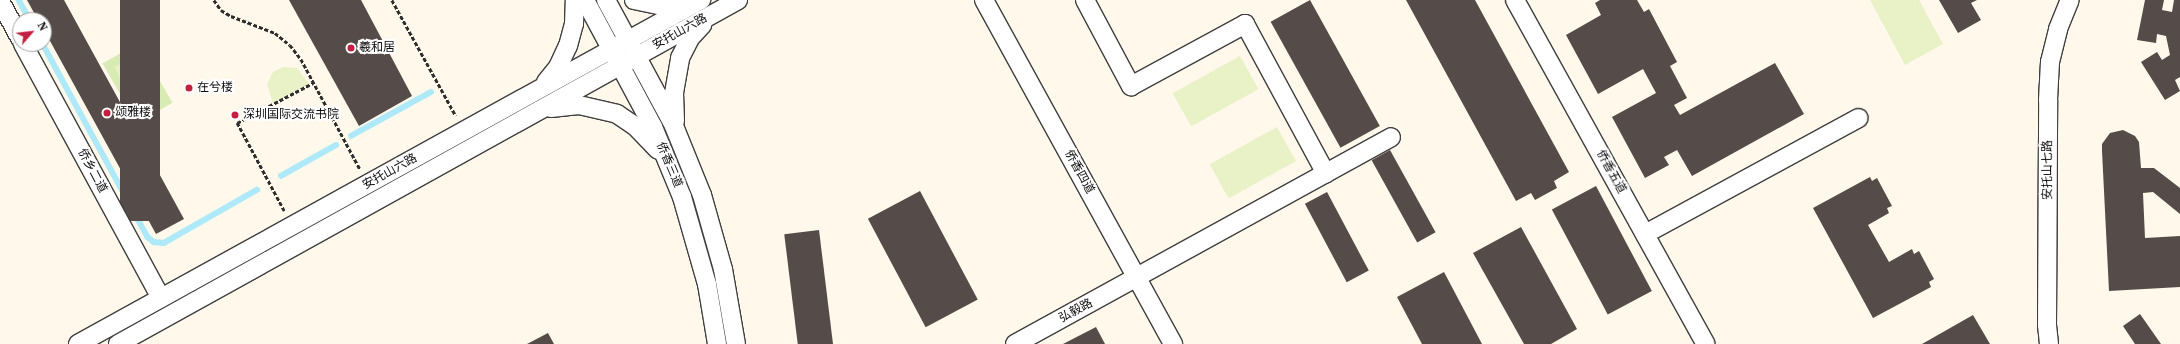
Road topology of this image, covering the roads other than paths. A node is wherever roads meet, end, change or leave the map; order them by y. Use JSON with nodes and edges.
{"nodes":[{"id":1,"x":575,"y":0,"type":"edge"},
{"id":2,"x":585,"y":0,"type":"edge"},
{"id":3,"x":606,"y":0,"type":"edge"},
{"id":4,"x":634,"y":0,"type":"edge"},
{"id":5,"x":701,"y":0,"type":"edge"},
{"id":6,"x":984,"y":0,"type":"edge"},
{"id":7,"x":1085,"y":0,"type":"edge"},
{"id":8,"x":1515,"y":0,"type":"edge"},
{"id":9,"x":2070,"y":0,"type":"edge"},
{"id":10,"x":0,"y":1,"type":"edge"},
{"id":11,"x":731,"y":4,"type":"edge"},
{"id":12,"x":12,"y":23,"type":"edge"},
{"id":13,"x":628,"y":40,"type":"junction"},
{"id":14,"x":612,"y":49,"type":"junction"},
{"id":15,"x":27,"y":52,"type":"edge"},
{"id":16,"x":637,"y":56,"type":"junction"},
{"id":17,"x":621,"y":65,"type":"junction"},
{"id":18,"x":536,"y":91,"type":"junction"},
{"id":19,"x":530,"y":116,"type":"junction"},
{"id":20,"x":1860,"y":118,"type":"dead end"},
{"id":21,"x":1391,"y":137,"type":"dead end"},
{"id":22,"x":680,"y":141,"type":"junction"},
{"id":23,"x":1326,"y":174,"type":"junction"},
{"id":24,"x":675,"y":177,"type":"junction"},
{"id":25,"x":1645,"y":234,"type":"junction"},
{"id":26,"x":1137,"y":278,"type":"junction"},
{"id":27,"x":161,"y":298,"type":"junction"},
{"id":28,"x":78,"y":344,"type":"edge"},
{"id":29,"x":118,"y":344,"type":"edge"},
{"id":30,"x":717,"y":344,"type":"edge"},
{"id":31,"x":736,"y":344,"type":"edge"},
{"id":32,"x":1015,"y":344,"type":"edge"},
{"id":33,"x":1173,"y":344,"type":"edge"},
{"id":34,"x":1706,"y":344,"type":"edge"},
{"id":35,"x":2049,"y":344,"type":"edge"}],
"edges":[{"from":1,"to":18,"type":"street"},
{"from":2,"to":14,"type":"street","name":"侨香三道"},
{"from":3,"to":13,"type":"street","name":"侨香三道"},
{"from":4,"to":5,"type":"street"},
{"from":5,"to":13,"type":"street","name":"安托山六路"},
{"from":6,"to":26,"type":"street","name":"侨香四道"},
{"from":7,"to":23,"type":"street"},
{"from":8,"to":25,"type":"street","name":"侨香五道"},
{"from":9,"to":35,"type":"street","name":"安托山七路"},
{"from":10,"to":12,"type":"street"},
{"from":11,"to":16,"type":"street","name":"安托山六路"},
{"from":11,"to":22,"type":"street"},
{"from":13,"to":14,"type":"street","name":"安托山六路"},
{"from":13,"to":16,"type":"street","name":"侨香三道"},
{"from":14,"to":17,"type":"street","name":"侨香三道"},
{"from":14,"to":18,"type":"street","name":"安托山六路"},
{"from":15,"to":27,"type":"street","name":"侨乡二道"},
{"from":16,"to":17,"type":"street","name":"安托山六路"},
{"from":16,"to":22,"type":"street","name":"侨香三道"},
{"from":17,"to":19,"type":"street","name":"安托山六路"},
{"from":17,"to":24,"type":"street","name":"侨香三道"},
{"from":18,"to":27,"type":"street","name":"安托山六路"},
{"from":19,"to":24,"type":"street"},
{"from":19,"to":29,"type":"street","name":"安托山六路"},
{"from":20,"to":25,"type":"street"},
{"from":21,"to":23,"type":"street","name":"弘毅路"},
{"from":22,"to":31,"type":"street","name":"侨香三道"},
{"from":23,"to":26,"type":"street","name":"弘毅路"},
{"from":24,"to":30,"type":"street","name":"侨香三道"},
{"from":25,"to":34,"type":"street","name":"侨香五道"},
{"from":26,"to":32,"type":"street","name":"弘毅路"},
{"from":26,"to":33,"type":"street","name":"侨香四道"},
{"from":27,"to":28,"type":"street","name":"安托山六路"}]}
